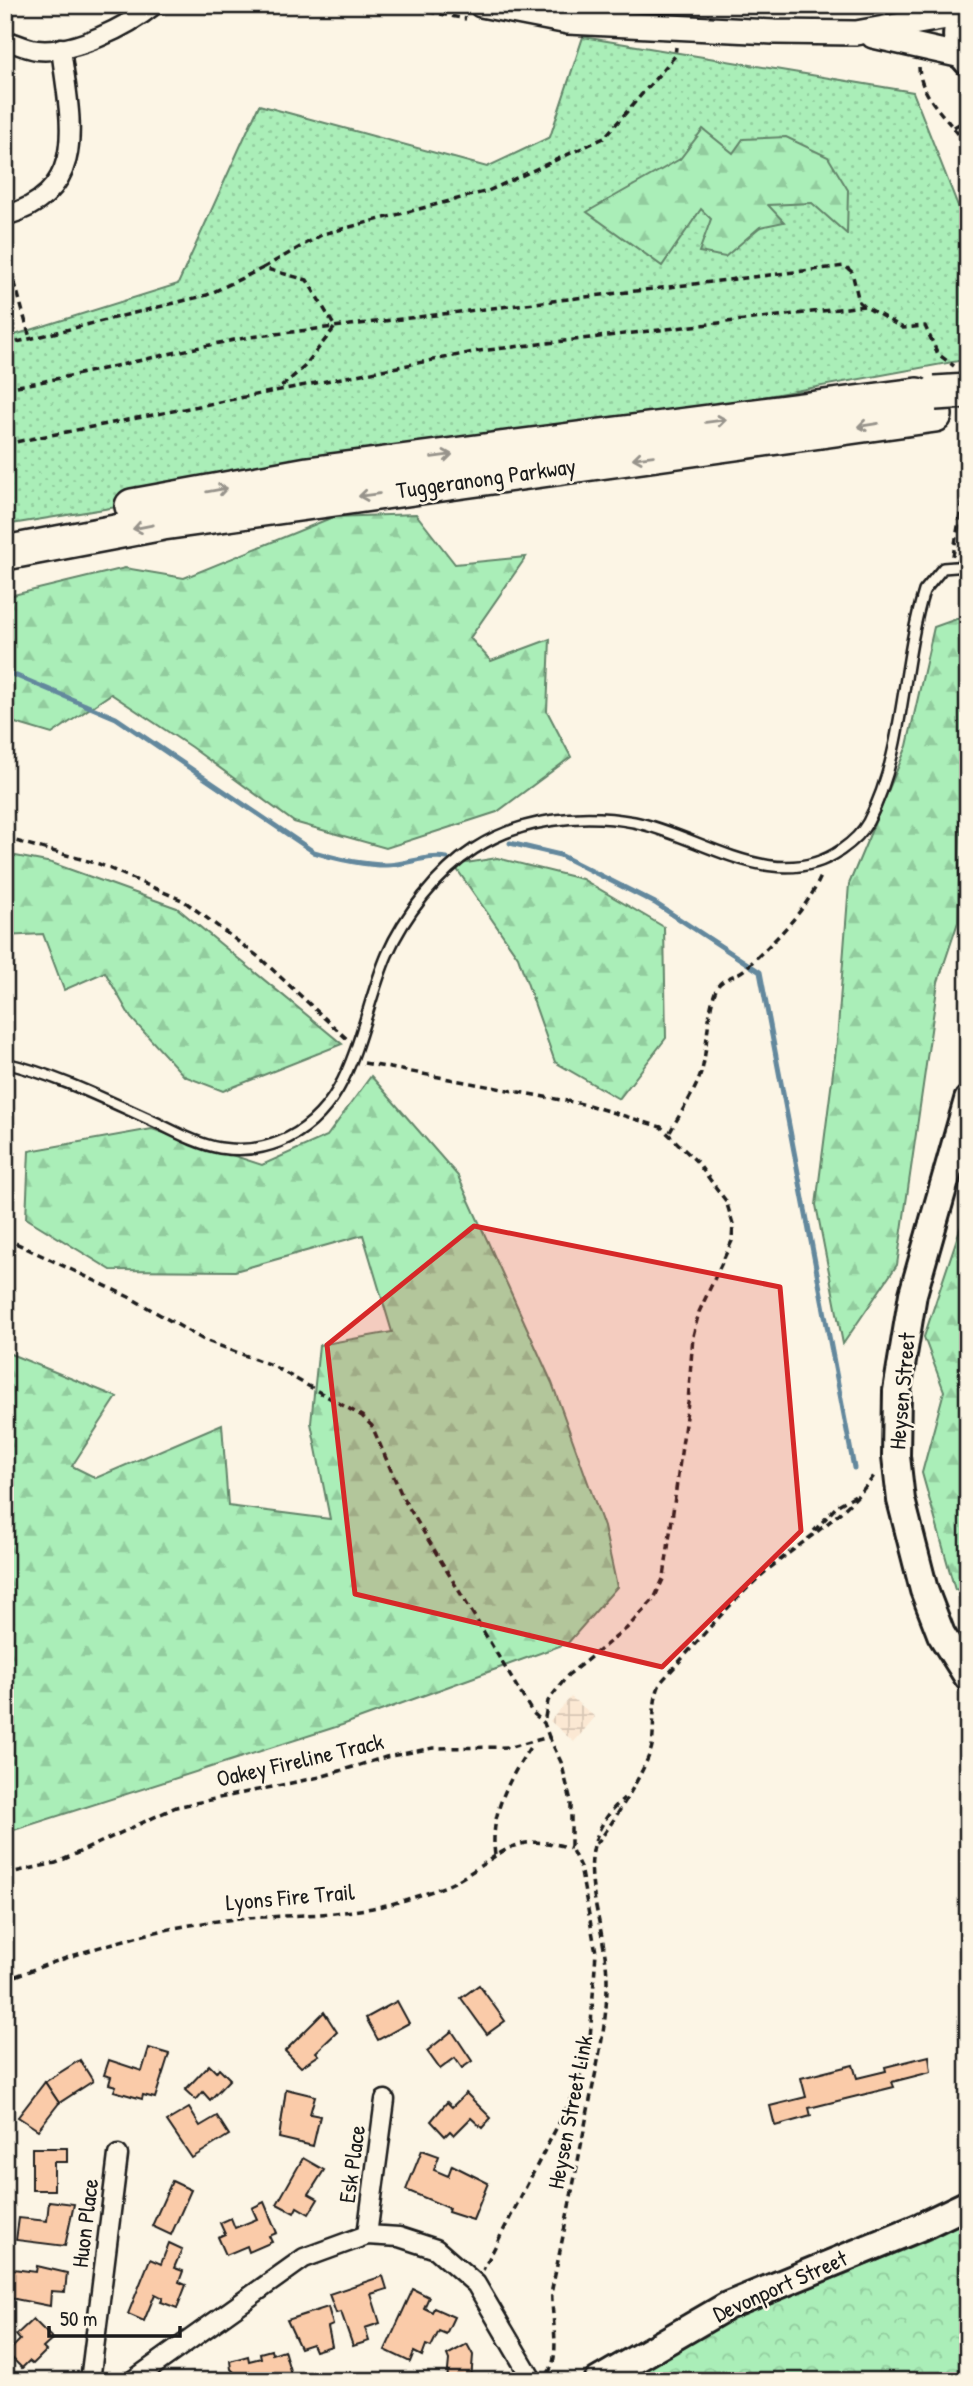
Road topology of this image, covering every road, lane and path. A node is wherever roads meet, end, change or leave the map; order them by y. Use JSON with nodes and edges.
{"nodes":[{"id":1,"x":153,"y":5,"type":"edge"},
{"id":2,"x":481,"y":5,"type":"edge"},
{"id":3,"x":717,"y":5,"type":"edge"},
{"id":4,"x":882,"y":5,"type":"edge"},
{"id":5,"x":966,"y":12,"type":"edge"},
{"id":6,"x":678,"y":28,"type":"junction"},
{"id":7,"x":856,"y":33,"type":"junction"},
{"id":8,"x":5,"y":40,"type":"edge"},
{"id":9,"x":61,"y":48,"type":"junction"},
{"id":10,"x":965,"y":59,"type":"edge"},
{"id":11,"x":968,"y":119,"type":"edge"},
{"id":12,"x":968,"y":148,"type":"edge"},
{"id":13,"x":5,"y":216,"type":"edge"},
{"id":14,"x":5,"y":247,"type":"edge"},
{"id":15,"x":263,"y":268,"type":"junction"},
{"id":16,"x":864,"y":306,"type":"junction"},
{"id":17,"x":335,"y":327,"type":"junction"},
{"id":18,"x":30,"y":338,"type":"junction"},
{"id":19,"x":5,"y":345,"type":"edge"},
{"id":20,"x":962,"y":379,"type":"edge"},
{"id":21,"x":5,"y":388,"type":"edge"},
{"id":22,"x":278,"y":390,"type":"junction"},
{"id":23,"x":946,"y":407,"type":"edge"},
{"id":24,"x":967,"y":431,"type":"edge"},
{"id":25,"x":5,"y":444,"type":"edge"},
{"id":26,"x":5,"y":529,"type":"edge"},
{"id":27,"x":5,"y":553,"type":"edge"},
{"id":28,"x":968,"y":565,"type":"edge"},
{"id":29,"x":951,"y":566,"type":"junction"},
{"id":30,"x":5,"y":838,"type":"edge"},
{"id":31,"x":828,"y":859,"type":"junction"},
{"id":32,"x":355,"y":1046,"type":"junction"},
{"id":33,"x":351,"y":1061,"type":"junction"},
{"id":34,"x":5,"y":1063,"type":"edge"},
{"id":35,"x":968,"y":1100,"type":"edge"},
{"id":36,"x":670,"y":1132,"type":"junction"},
{"id":37,"x":5,"y":1238,"type":"edge"},
{"id":38,"x":813,"y":1533,"type":"junction"},
{"id":39,"x":968,"y":1677,"type":"edge"},
{"id":40,"x":544,"y":1723,"type":"junction"},
{"id":41,"x":549,"y":1737,"type":"junction"},
{"id":42,"x":533,"y":1744,"type":"junction"},
{"id":43,"x":625,"y":1797,"type":"junction"},
{"id":44,"x":596,"y":1844,"type":"junction"},
{"id":45,"x":571,"y":1849,"type":"junction"},
{"id":46,"x":495,"y":1855,"type":"junction"},
{"id":47,"x":5,"y":1874,"type":"edge"},
{"id":48,"x":5,"y":1980,"type":"edge"},
{"id":49,"x":385,"y":2101,"type":"dead end"},
{"id":50,"x":118,"y":2155,"type":"dead end"},
{"id":51,"x":968,"y":2204,"type":"edge"},
{"id":52,"x":367,"y":2235,"type":"junction"},
{"id":53,"x":476,"y":2284,"type":"junction"},
{"id":54,"x":540,"y":2378,"type":"edge"},
{"id":55,"x":90,"y":2381,"type":"edge"},
{"id":56,"x":132,"y":2381,"type":"edge"},
{"id":57,"x":598,"y":2381,"type":"edge"}],
"edges":[{"from":1,"to":9,"type":"street"},
{"from":2,"to":6,"type":"street"},
{"from":3,"to":4,"type":"path"},
{"from":5,"to":7,"type":"street"},
{"from":5,"to":10,"type":"main road"},
{"from":6,"to":7,"type":"street"},
{"from":6,"to":15,"type":"path"},
{"from":7,"to":10,"type":"street"},
{"from":8,"to":9,"type":"street"},
{"from":9,"to":13,"type":"street"},
{"from":11,"to":12,"type":"path"},
{"from":14,"to":18,"type":"path"},
{"from":15,"to":17,"type":"path"},
{"from":15,"to":18,"type":"path"},
{"from":16,"to":17,"type":"path"},
{"from":16,"to":20,"type":"path"},
{"from":16,"to":22,"type":"path"},
{"from":17,"to":21,"type":"path"},
{"from":17,"to":22,"type":"path"},
{"from":18,"to":19,"type":"path"},
{"from":20,"to":23,"type":"highway","name":"Tuggeranong Parkway","bridge":true},
{"from":22,"to":25,"type":"path"},
{"from":26,"to":23,"type":"highway","name":"Tuggeranong Parkway","one_way":true},
{"from":23,"to":27,"type":"highway","name":"Tuggeranong Parkway","one_way":true},
{"from":24,"to":29,"type":"path"},
{"from":28,"to":29,"type":"lane"},
{"from":29,"to":31,"type":"lane"},
{"from":30,"to":32,"type":"path"},
{"from":31,"to":32,"type":"lane"},
{"from":31,"to":36,"type":"path"},
{"from":32,"to":33,"type":"lane"},
{"from":33,"to":34,"type":"lane"},
{"from":33,"to":36,"type":"path"},
{"from":35,"to":39,"type":"main road","name":"Heysen Street"},
{"from":36,"to":40,"type":"path"},
{"from":37,"to":40,"type":"path"},
{"from":38,"to":38,"type":"path","name":"Heysen Street Link"},
{"from":38,"to":43,"type":"path","name":"Heysen Street Link"},
{"from":40,"to":41,"type":"path"},
{"from":41,"to":42,"type":"path","name":"Oakey Fireline Track"},
{"from":41,"to":45,"type":"path"},
{"from":42,"to":46,"type":"path"},
{"from":42,"to":47,"type":"path","name":"Oakey Fireline Track"},
{"from":43,"to":44,"type":"path","name":"Heysen Street Link"},
{"from":43,"to":44,"type":"path","name":"Heysen Street Link"},
{"from":44,"to":54,"type":"path","name":"Heysen Street Link"},
{"from":45,"to":46,"type":"path","name":"Lyons Fire Trail"},
{"from":45,"to":53,"type":"path"},
{"from":46,"to":48,"type":"path","name":"Lyons Fire Trail"},
{"from":49,"to":52,"type":"street","name":"Esk Place"},
{"from":50,"to":55,"type":"street","name":"Huon Place"},
{"from":51,"to":57,"type":"main road","name":"Devonport Street"},
{"from":52,"to":53,"type":"street"},
{"from":52,"to":56,"type":"street"},
{"from":53,"to":54,"type":"street"}]}
